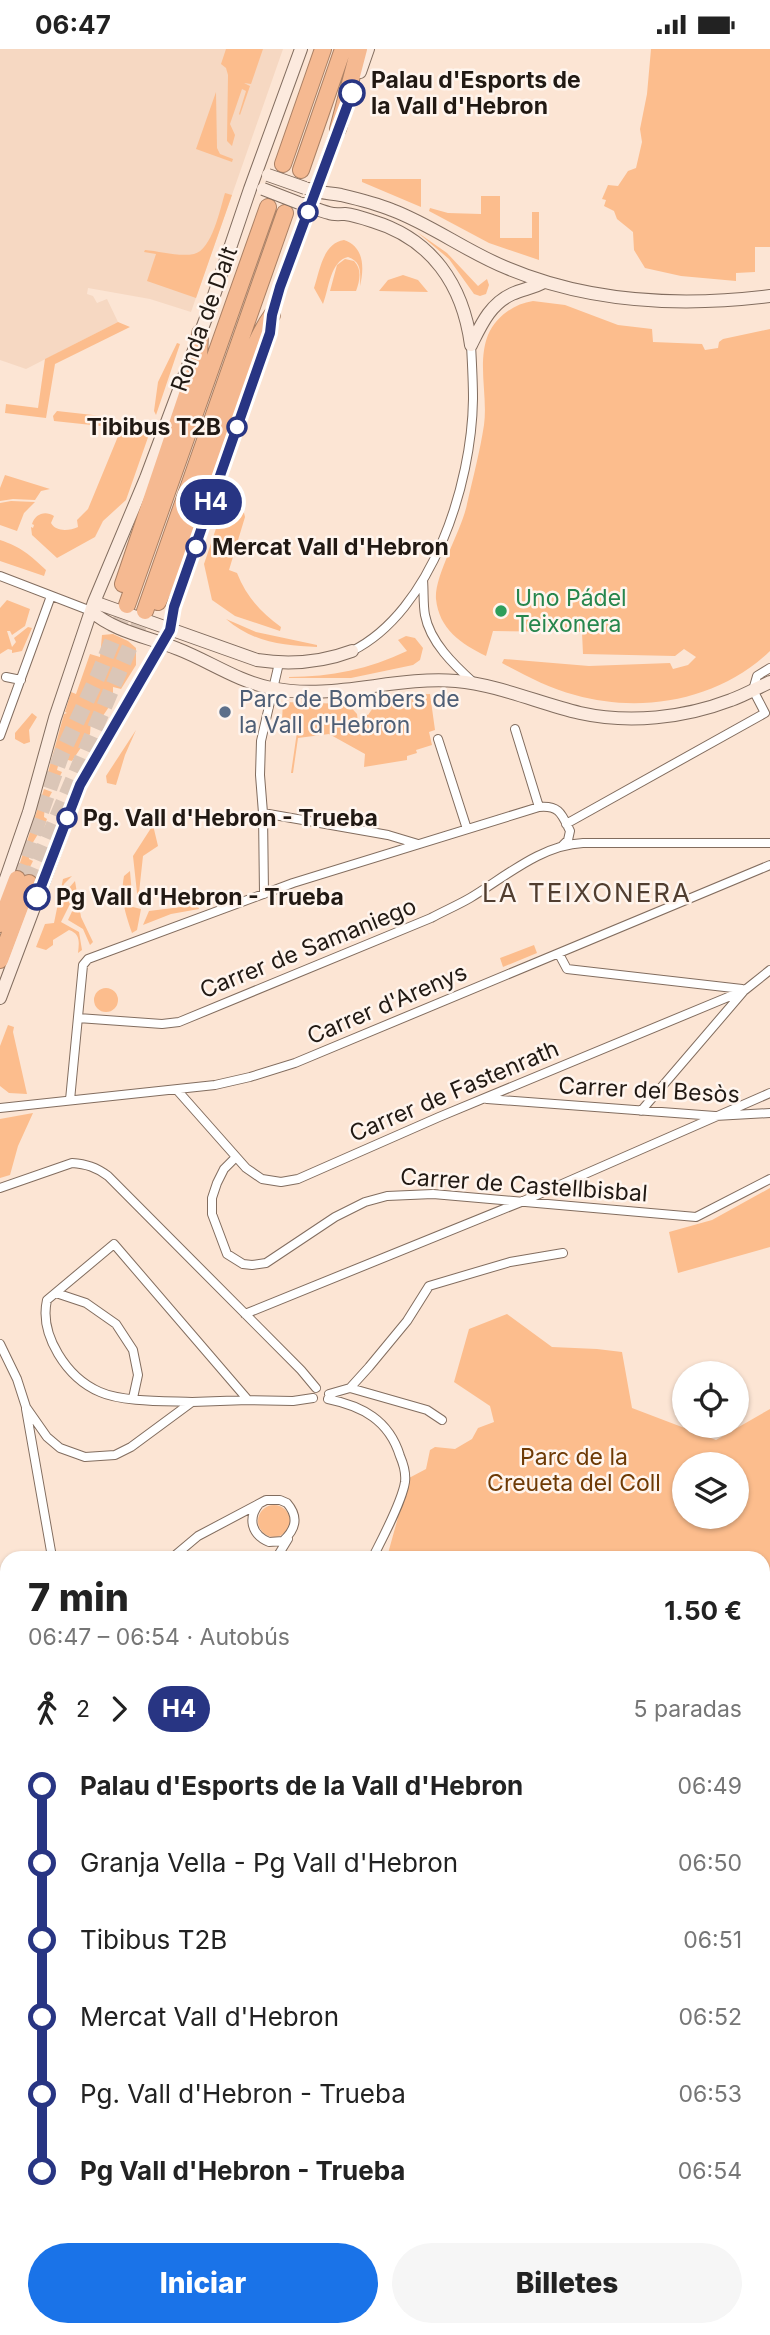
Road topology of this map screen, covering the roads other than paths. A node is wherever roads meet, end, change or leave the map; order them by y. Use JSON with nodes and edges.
{"nodes":[{"id":1,"x":301,"y":49,"type":"edge"},
{"id":2,"x":323,"y":49,"type":"edge"},
{"id":3,"x":343,"y":49,"type":"edge"},
{"id":4,"x":359,"y":49,"type":"edge"},
{"id":5,"x":368,"y":49,"type":"edge"},
{"id":6,"x":338,"y":129,"type":"junction"},
{"id":7,"x":284,"y":164,"type":"dead end"},
{"id":8,"x":301,"y":170,"type":"dead end"},
{"id":9,"x":263,"y":173,"type":"junction"},
{"id":10,"x":258,"y":187,"type":"junction"},
{"id":11,"x":310,"y":190,"type":"junction"},
{"id":12,"x":305,"y":205,"type":"junction"},
{"id":13,"x":268,"y":207,"type":"dead end"},
{"id":14,"x":285,"y":213,"type":"dead end"},
{"id":15,"x":544,"y":282,"type":"junction"},
{"id":16,"x":770,"y":296,"type":"edge"},
{"id":17,"x":272,"y":315,"type":"junction"},
{"id":18,"x":200,"y":333,"type":"junction"},
{"id":19,"x":471,"y":345,"type":"junction"},
{"id":20,"x":2,"y":578,"type":"edge"},
{"id":21,"x":423,"y":580,"type":"junction"},
{"id":22,"x":51,"y":596,"type":"junction"},
{"id":23,"x":93,"y":606,"type":"junction"},
{"id":24,"x":170,"y":630,"type":"junction"},
{"id":25,"x":163,"y":644,"type":"junction"},
{"id":26,"x":352,"y":651,"type":"joint"},
{"id":27,"x":279,"y":663,"type":"junction"},
{"id":28,"x":770,"y":668,"type":"edge"},
{"id":29,"x":6,"y":677,"type":"dead end"},
{"id":30,"x":21,"y":680,"type":"junction"},
{"id":31,"x":770,"y":682,"type":"edge"},
{"id":32,"x":474,"y":683,"type":"junction"},
{"id":33,"x":272,"y":689,"type":"junction"},
{"id":34,"x":753,"y":690,"type":"junction"},
{"id":35,"x":768,"y":715,"type":"edge"},
{"id":36,"x":3,"y":725,"type":"edge"},
{"id":37,"x":515,"y":729,"type":"dead end"},
{"id":38,"x":0,"y":736,"type":"edge"},
{"id":39,"x":438,"y":739,"type":"dead end"},
{"id":40,"x":538,"y":802,"type":"junction"},
{"id":41,"x":263,"y":813,"type":"junction"},
{"id":42,"x":568,"y":823,"type":"junction"},
{"id":43,"x":467,"y":829,"type":"junction"},
{"id":44,"x":580,"y":843,"type":"junction"},
{"id":45,"x":770,"y":843,"type":"edge"},
{"id":46,"x":418,"y":844,"type":"junction"},
{"id":47,"x":563,"y":845,"type":"junction"},
{"id":48,"x":770,"y":865,"type":"edge"},
{"id":49,"x":264,"y":894,"type":"junction"},
{"id":50,"x":0,"y":896,"type":"edge"},
{"id":51,"x":0,"y":924,"type":"edge"},
{"id":52,"x":559,"y":954,"type":"junction"},
{"id":53,"x":0,"y":960,"type":"edge"},
{"id":54,"x":770,"y":970,"type":"edge"},
{"id":55,"x":745,"y":990,"type":"junction"},
{"id":56,"x":0,"y":998,"type":"edge"},
{"id":57,"x":78,"y":1018,"type":"junction"},
{"id":58,"x":177,"y":1090,"type":"junction"},
{"id":59,"x":770,"y":1093,"type":"edge"},
{"id":60,"x":484,"y":1099,"type":"junction"},
{"id":61,"x":70,"y":1100,"type":"junction"},
{"id":62,"x":0,"y":1108,"type":"edge"},
{"id":63,"x":641,"y":1111,"type":"junction"},
{"id":64,"x":770,"y":1113,"type":"edge"},
{"id":65,"x":715,"y":1116,"type":"junction"},
{"id":66,"x":236,"y":1157,"type":"junction"},
{"id":67,"x":770,"y":1179,"type":"edge"},
{"id":68,"x":0,"y":1188,"type":"edge"},
{"id":69,"x":521,"y":1202,"type":"junction"},
{"id":70,"x":563,"y":1253,"type":"dead end"},
{"id":71,"x":56,"y":1293,"type":"junction"},
{"id":72,"x":245,"y":1314,"type":"junction"},
{"id":73,"x":0,"y":1344,"type":"edge"},
{"id":74,"x":316,"y":1388,"type":"junction"},
{"id":75,"x":350,"y":1388,"type":"junction"},
{"id":76,"x":328,"y":1396,"type":"junction"},
{"id":77,"x":132,"y":1398,"type":"junction"},
{"id":78,"x":313,"y":1398,"type":"junction"},
{"id":79,"x":248,"y":1400,"type":"junction"},
{"id":80,"x":192,"y":1402,"type":"junction"},
{"id":81,"x":26,"y":1407,"type":"junction"},
{"id":82,"x":442,"y":1420,"type":"dead end"},
{"id":83,"x":259,"y":1504,"type":"junction"},
{"id":84,"x":291,"y":1534,"type":"junction"},
{"id":85,"x":51,"y":1551,"type":"edge"},
{"id":86,"x":180,"y":1551,"type":"edge"},
{"id":87,"x":281,"y":1551,"type":"edge"},
{"id":88,"x":376,"y":1551,"type":"edge"}],
"edges":[{"from":1,"to":9,"type":"street"},
{"from":2,"to":7,"type":"highway"},
{"from":3,"to":8,"type":"highway"},
{"from":4,"to":6,"type":"highway"},
{"from":5,"to":6,"type":"street"},
{"from":6,"to":11,"type":"street"},
{"from":9,"to":10,"type":"street"},
{"from":9,"to":11,"type":"street","bridge":true},
{"from":10,"to":12,"type":"street","bridge":true},
{"from":10,"to":18,"type":"street"},
{"from":11,"to":12,"type":"street"},
{"from":11,"to":15,"type":"street"},
{"from":12,"to":17,"type":"street"},
{"from":12,"to":19,"type":"street"},
{"from":13,"to":18,"type":"highway","name":"Ronda de Dalt"},
{"from":14,"to":17,"type":"highway","name":"Ronda de Dalt"},
{"from":15,"to":16,"type":"street"},
{"from":15,"to":19,"type":"street"},
{"from":17,"to":24,"type":"street"},
{"from":18,"to":23,"type":"street"},
{"from":19,"to":21,"type":"street"},
{"from":20,"to":22,"type":"street"},
{"from":21,"to":26,"type":"street"},
{"from":21,"to":32,"type":"street"},
{"from":22,"to":23,"type":"street"},
{"from":22,"to":30,"type":"street"},
{"from":23,"to":24,"type":"street"},
{"from":23,"to":25,"type":"street"},
{"from":23,"to":50,"type":"street"},
{"from":24,"to":25,"type":"street"},
{"from":24,"to":27,"type":"street"},
{"from":25,"to":33,"type":"street"},
{"from":25,"to":56,"type":"street"},
{"from":26,"to":27,"type":"street"},
{"from":27,"to":33,"type":"street"},
{"from":28,"to":34,"type":"street"},
{"from":29,"to":30,"type":"street"},
{"from":30,"to":36,"type":"street"},
{"from":31,"to":34,"type":"street"},
{"from":32,"to":33,"type":"street"},
{"from":32,"to":34,"type":"street"},
{"from":33,"to":41,"type":"street"},
{"from":34,"to":35,"type":"street"},
{"from":35,"to":42,"type":"street"},
{"from":36,"to":38,"type":"street"},
{"from":37,"to":40,"type":"street"},
{"from":39,"to":43,"type":"street"},
{"from":40,"to":42,"type":"street"},
{"from":40,"to":43,"type":"street"},
{"from":41,"to":46,"type":"street"},
{"from":41,"to":49,"type":"street"},
{"from":42,"to":44,"type":"street"},
{"from":42,"to":47,"type":"street"},
{"from":43,"to":46,"type":"street"},
{"from":44,"to":45,"type":"street","name":"Carrer de Samaniego"},
{"from":44,"to":47,"type":"street","name":"Carrer de Samaniego"},
{"from":46,"to":49,"type":"street"},
{"from":47,"to":57,"type":"street","name":"Carrer de Samaniego"},
{"from":48,"to":52,"type":"street","name":"Carrer d'Arenys"},
{"from":49,"to":57,"type":"street"},
{"from":51,"to":53,"type":"highway"},
{"from":52,"to":55,"type":"street"},
{"from":52,"to":58,"type":"street","name":"Carrer d'Arenys"},
{"from":54,"to":55,"type":"street","name":"Carrer de Fastenrath"},
{"from":55,"to":60,"type":"street","name":"Carrer de Fastenrath"},
{"from":55,"to":63,"type":"street"},
{"from":57,"to":61,"type":"street"},
{"from":58,"to":61,"type":"street","name":"Carrer d'Arenys"},
{"from":58,"to":66,"type":"street","name":"Carrer de Fastenrath"},
{"from":59,"to":65,"type":"street"},
{"from":60,"to":63,"type":"street","name":"Carrer del Besòs"},
{"from":60,"to":66,"type":"street","name":"Carrer de Fastenrath"},
{"from":61,"to":62,"type":"street","name":"Carrer d'Arenys"},
{"from":63,"to":65,"type":"street","name":"Carrer del Besòs"},
{"from":64,"to":65,"type":"street","name":"Carrer del Besòs"},
{"from":65,"to":69,"type":"street"},
{"from":66,"to":69,"type":"street","name":"Carrer de Castellbisbal"},
{"from":67,"to":69,"type":"street","name":"Carrer de Castellbisbal"},
{"from":68,"to":72,"type":"street"},
{"from":69,"to":72,"type":"street"},
{"from":70,"to":75,"type":"street"},
{"from":71,"to":77,"type":"street"},
{"from":71,"to":77,"type":"street"},
{"from":71,"to":79,"type":"street"},
{"from":72,"to":74,"type":"street"},
{"from":73,"to":81,"type":"street"},
{"from":74,"to":76,"type":"street"},
{"from":74,"to":78,"type":"street"},
{"from":75,"to":76,"type":"street"},
{"from":75,"to":82,"type":"street"},
{"from":76,"to":78,"type":"street"},
{"from":76,"to":88,"type":"street"},
{"from":77,"to":80,"type":"street"},
{"from":78,"to":79,"type":"street"},
{"from":79,"to":80,"type":"street"},
{"from":80,"to":81,"type":"street"},
{"from":81,"to":85,"type":"street"},
{"from":83,"to":84,"type":"street"},
{"from":83,"to":84,"type":"street"},
{"from":83,"to":86,"type":"street"},
{"from":84,"to":87,"type":"street"}]}
